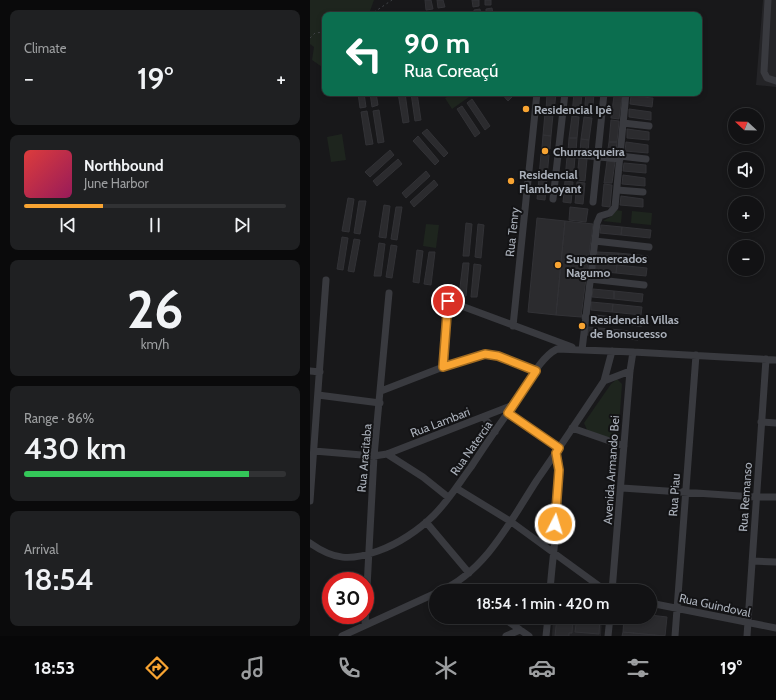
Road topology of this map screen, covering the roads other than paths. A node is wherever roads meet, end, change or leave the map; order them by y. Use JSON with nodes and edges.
{"nodes":[{"id":1,"x":768,"y":0,"type":"edge"},
{"id":2,"x":776,"y":81,"type":"edge"},
{"id":3,"x":537,"y":96,"type":"edge"},
{"id":4,"x":565,"y":96,"type":"edge"},
{"id":5,"x":604,"y":96,"type":"edge"},
{"id":6,"x":626,"y":96,"type":"edge"},
{"id":7,"x":623,"y":123,"type":"junction"},
{"id":8,"x":649,"y":126,"type":"dead end"},
{"id":9,"x":558,"y":153,"type":"junction"},
{"id":10,"x":597,"y":157,"type":"junction"},
{"id":11,"x":620,"y":158,"type":"junction"},
{"id":12,"x":646,"y":160,"type":"dead end"},
{"id":13,"x":617,"y":190,"type":"junction"},
{"id":14,"x":643,"y":192,"type":"dead end"},
{"id":15,"x":554,"y":199,"type":"dead end"},
{"id":16,"x":593,"y":202,"type":"dead end"},
{"id":17,"x":595,"y":241,"type":"junction"},
{"id":18,"x":649,"y":247,"type":"dead end"},
{"id":19,"x":590,"y":279,"type":"junction"},
{"id":20,"x":326,"y":280,"type":"dead end"},
{"id":21,"x":644,"y":285,"type":"dead end"},
{"id":22,"x":389,"y":293,"type":"dead end"},
{"id":23,"x":586,"y":317,"type":"junction"},
{"id":24,"x":640,"y":323,"type":"dead end"},
{"id":25,"x":513,"y":326,"type":"junction"},
{"id":26,"x":581,"y":350,"type":"junction"},
{"id":27,"x":612,"y":351,"type":"junction"},
{"id":28,"x":633,"y":352,"type":"junction"},
{"id":29,"x":696,"y":355,"type":"junction"},
{"id":30,"x":766,"y":359,"type":"junction"},
{"id":31,"x":776,"y":360,"type":"edge"},
{"id":32,"x":443,"y":367,"type":"junction"},
{"id":33,"x":630,"y":370,"type":"junction"},
{"id":34,"x":310,"y":371,"type":"edge"},
{"id":35,"x":536,"y":371,"type":"junction"},
{"id":36,"x":320,"y":372,"type":"junction"},
{"id":37,"x":604,"y":381,"type":"junction"},
{"id":38,"x":381,"y":392,"type":"junction"},
{"id":39,"x":318,"y":395,"type":"junction"},
{"id":40,"x":380,"y":403,"type":"junction"},
{"id":41,"x":513,"y":405,"type":"junction"},
{"id":42,"x":508,"y":413,"type":"junction"},
{"id":43,"x":484,"y":417,"type":"junction"},
{"id":44,"x":761,"y":422,"type":"junction"},
{"id":45,"x":776,"y":423,"type":"edge"},
{"id":46,"x":572,"y":428,"type":"junction"},
{"id":47,"x":495,"y":432,"type":"junction"},
{"id":48,"x":624,"y":446,"type":"junction"},
{"id":49,"x":558,"y":450,"type":"junction"},
{"id":50,"x":314,"y":452,"type":"junction"},
{"id":51,"x":387,"y":454,"type":"junction"},
{"id":52,"x":374,"y":456,"type":"junction"},
{"id":53,"x":456,"y":488,"type":"junction"},
{"id":54,"x":622,"y":488,"type":"junction"},
{"id":55,"x":685,"y":492,"type":"junction"},
{"id":56,"x":448,"y":497,"type":"junction"},
{"id":57,"x":755,"y":497,"type":"junction"},
{"id":58,"x":776,"y":497,"type":"edge"},
{"id":59,"x":310,"y":501,"type":"edge"},
{"id":60,"x":510,"y":521,"type":"junction"},
{"id":61,"x":426,"y":522,"type":"junction"},
{"id":62,"x":310,"y":543,"type":"edge"},
{"id":63,"x":553,"y":553,"type":"junction"},
{"id":64,"x":368,"y":555,"type":"junction"},
{"id":65,"x":752,"y":561,"type":"junction"},
{"id":66,"x":776,"y":562,"type":"edge"},
{"id":67,"x":469,"y":573,"type":"junction"},
{"id":68,"x":456,"y":584,"type":"edge"},
{"id":69,"x":551,"y":584,"type":"edge"},
{"id":70,"x":596,"y":584,"type":"edge"},
{"id":71,"x":613,"y":584,"type":"edge"},
{"id":72,"x":429,"y":596,"type":"edge"},
{"id":73,"x":657,"y":604,"type":"edge"},
{"id":74,"x":676,"y":608,"type":"junction"},
{"id":75,"x":748,"y":623,"type":"junction"},
{"id":76,"x":512,"y":624,"type":"edge"},
{"id":77,"x":547,"y":624,"type":"edge"},
{"id":78,"x":609,"y":624,"type":"edge"},
{"id":79,"x":365,"y":625,"type":"junction"},
{"id":80,"x":776,"y":628,"type":"edge"},
{"id":81,"x":520,"y":630,"type":"junction"},
{"id":82,"x":342,"y":636,"type":"edge"},
{"id":83,"x":506,"y":636,"type":"edge"},
{"id":84,"x":529,"y":636,"type":"edge"},
{"id":85,"x":546,"y":636,"type":"edge"},
{"id":86,"x":608,"y":636,"type":"edge"},
{"id":87,"x":675,"y":636,"type":"edge"},
{"id":88,"x":747,"y":636,"type":"edge"}],
"edges":[{"from":1,"to":2,"type":"street"},
{"from":3,"to":25,"type":"street","name":"Rua Tenry"},
{"from":4,"to":9,"type":"street"},
{"from":5,"to":10,"type":"street"},
{"from":6,"to":7,"type":"street"},
{"from":7,"to":8,"type":"street"},
{"from":7,"to":11,"type":"street"},
{"from":9,"to":10,"type":"street"},
{"from":9,"to":15,"type":"street"},
{"from":10,"to":11,"type":"street"},
{"from":10,"to":16,"type":"street"},
{"from":11,"to":12,"type":"street"},
{"from":11,"to":13,"type":"street"},
{"from":13,"to":14,"type":"street"},
{"from":13,"to":17,"type":"street"},
{"from":17,"to":18,"type":"street"},
{"from":17,"to":19,"type":"street"},
{"from":19,"to":21,"type":"street"},
{"from":19,"to":23,"type":"street"},
{"from":20,"to":36,"type":"street"},
{"from":22,"to":38,"type":"street","name":"Rua Aracitaba"},
{"from":23,"to":24,"type":"street"},
{"from":23,"to":26,"type":"street"},
{"from":25,"to":26,"type":"street"},
{"from":25,"to":32,"type":"street"},
{"from":26,"to":27,"type":"street","name":"Rua Natercia"},
{"from":26,"to":35,"type":"street","name":"Rua Natercia"},
{"from":27,"to":28,"type":"street","name":"Rua Natercia"},
{"from":27,"to":37,"type":"street"},
{"from":28,"to":29,"type":"street","name":"Rua Natercia"},
{"from":28,"to":33,"type":"street","name":"Avenida Armando Bei"},
{"from":29,"to":30,"type":"street","name":"Rua Natercia"},
{"from":29,"to":55,"type":"street","name":"Rua Piau"},
{"from":30,"to":31,"type":"street","name":"Rua Natercia"},
{"from":30,"to":44,"type":"street","name":"Rua Remanso"},
{"from":32,"to":35,"type":"street"},
{"from":32,"to":38,"type":"street"},
{"from":33,"to":37,"type":"street"},
{"from":33,"to":48,"type":"street","name":"Avenida Armando Bei"},
{"from":34,"to":36,"type":"street"},
{"from":35,"to":41,"type":"street","name":"Rua Natercia"},
{"from":36,"to":39,"type":"street"},
{"from":37,"to":46,"type":"street"},
{"from":38,"to":40,"type":"street","name":"Rua Aracitaba"},
{"from":39,"to":40,"type":"street"},
{"from":39,"to":50,"type":"street"},
{"from":40,"to":52,"type":"street","name":"Rua Aracitaba"},
{"from":41,"to":42,"type":"street","name":"Rua Natercia"},
{"from":41,"to":43,"type":"street","name":"Rua Lambari"},
{"from":42,"to":47,"type":"street","name":"Rua Natercia"},
{"from":42,"to":49,"type":"street"},
{"from":43,"to":47,"type":"street"},
{"from":43,"to":51,"type":"street","name":"Rua Lambari"},
{"from":44,"to":45,"type":"street"},
{"from":44,"to":57,"type":"street","name":"Rua Remanso"},
{"from":46,"to":48,"type":"street"},
{"from":46,"to":49,"type":"street"},
{"from":47,"to":53,"type":"street","name":"Rua Natercia"},
{"from":48,"to":54,"type":"street","name":"Avenida Armando Bei"},
{"from":49,"to":60,"type":"street"},
{"from":49,"to":63,"type":"street"},
{"from":50,"to":52,"type":"street","name":"Rua Lambari"},
{"from":50,"to":59,"type":"street"},
{"from":51,"to":52,"type":"street","name":"Rua Lambari"},
{"from":51,"to":56,"type":"street"},
{"from":52,"to":64,"type":"street","name":"Rua Aracitaba"},
{"from":53,"to":56,"type":"street","name":"Rua Natercia"},
{"from":53,"to":60,"type":"street"},
{"from":54,"to":55,"type":"street"},
{"from":54,"to":71,"type":"street","name":"Avenida Armando Bei"},
{"from":55,"to":57,"type":"street"},
{"from":55,"to":74,"type":"street","name":"Rua Piau"},
{"from":56,"to":61,"type":"street","name":"Rua Natercia"},
{"from":57,"to":58,"type":"street"},
{"from":57,"to":65,"type":"street","name":"Rua Remanso"},
{"from":60,"to":63,"type":"street"},
{"from":60,"to":67,"type":"street"},
{"from":61,"to":64,"type":"street","name":"Rua Natercia"},
{"from":61,"to":67,"type":"street"},
{"from":62,"to":64,"type":"street","name":"Rua Natercia"},
{"from":63,"to":69,"type":"street"},
{"from":63,"to":70,"type":"street"},
{"from":64,"to":79,"type":"street","name":"Rua Aracitaba"},
{"from":65,"to":66,"type":"street"},
{"from":65,"to":75,"type":"street","name":"Rua Remanso"},
{"from":67,"to":68,"type":"street"},
{"from":72,"to":79,"type":"street"},
{"from":73,"to":74,"type":"street","name":"Rua Guindoval"},
{"from":74,"to":75,"type":"street","name":"Rua Guindoval"},
{"from":74,"to":87,"type":"street","name":"Rua Piau"},
{"from":75,"to":80,"type":"street","name":"Rua Guindoval"},
{"from":75,"to":88,"type":"street","name":"Rua Remanso"},
{"from":76,"to":81,"type":"street"},
{"from":77,"to":85,"type":"street"},
{"from":78,"to":86,"type":"street"},
{"from":79,"to":82,"type":"street"},
{"from":81,"to":83,"type":"street"},
{"from":81,"to":84,"type":"street"}]}
